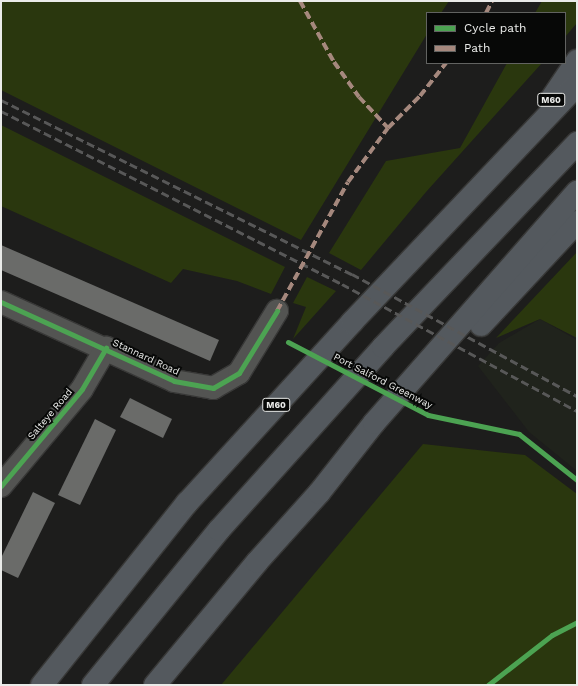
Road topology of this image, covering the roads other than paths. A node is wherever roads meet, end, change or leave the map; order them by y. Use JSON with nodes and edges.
{"nodes":[{"id":1,"x":577,"y":61,"type":"edge"},
{"id":2,"x":577,"y":86,"type":"edge"},
{"id":3,"x":526,"y":139,"type":"junction"},
{"id":4,"x":577,"y":142,"type":"edge"},
{"id":5,"x":577,"y":192,"type":"edge"},
{"id":6,"x":577,"y":222,"type":"edge"},
{"id":7,"x":1,"y":302,"type":"edge"},
{"id":8,"x":276,"y":311,"type":"dead end"},
{"id":9,"x":106,"y":348,"type":"junction"},
{"id":10,"x":1,"y":486,"type":"edge"},
{"id":11,"x":319,"y":493,"type":"junction"},
{"id":12,"x":42,"y":685,"type":"edge"},
{"id":13,"x":93,"y":685,"type":"edge"},
{"id":14,"x":155,"y":685,"type":"edge"}],
"edges":[{"from":1,"to":3,"type":"highway","number":"M60"},
{"from":2,"to":3,"type":"highway","number":"M60"},
{"from":3,"to":12,"type":"highway","number":"M60"},
{"from":4,"to":13,"type":"highway"},
{"from":5,"to":11,"type":"highway"},
{"from":6,"to":11,"type":"highway"},
{"from":7,"to":9,"type":"street","name":"Stannard Road"},
{"from":8,"to":9,"type":"street","name":"Stannard Road"},
{"from":9,"to":10,"type":"street","name":"Salteye Road"},
{"from":11,"to":14,"type":"highway"}]}
